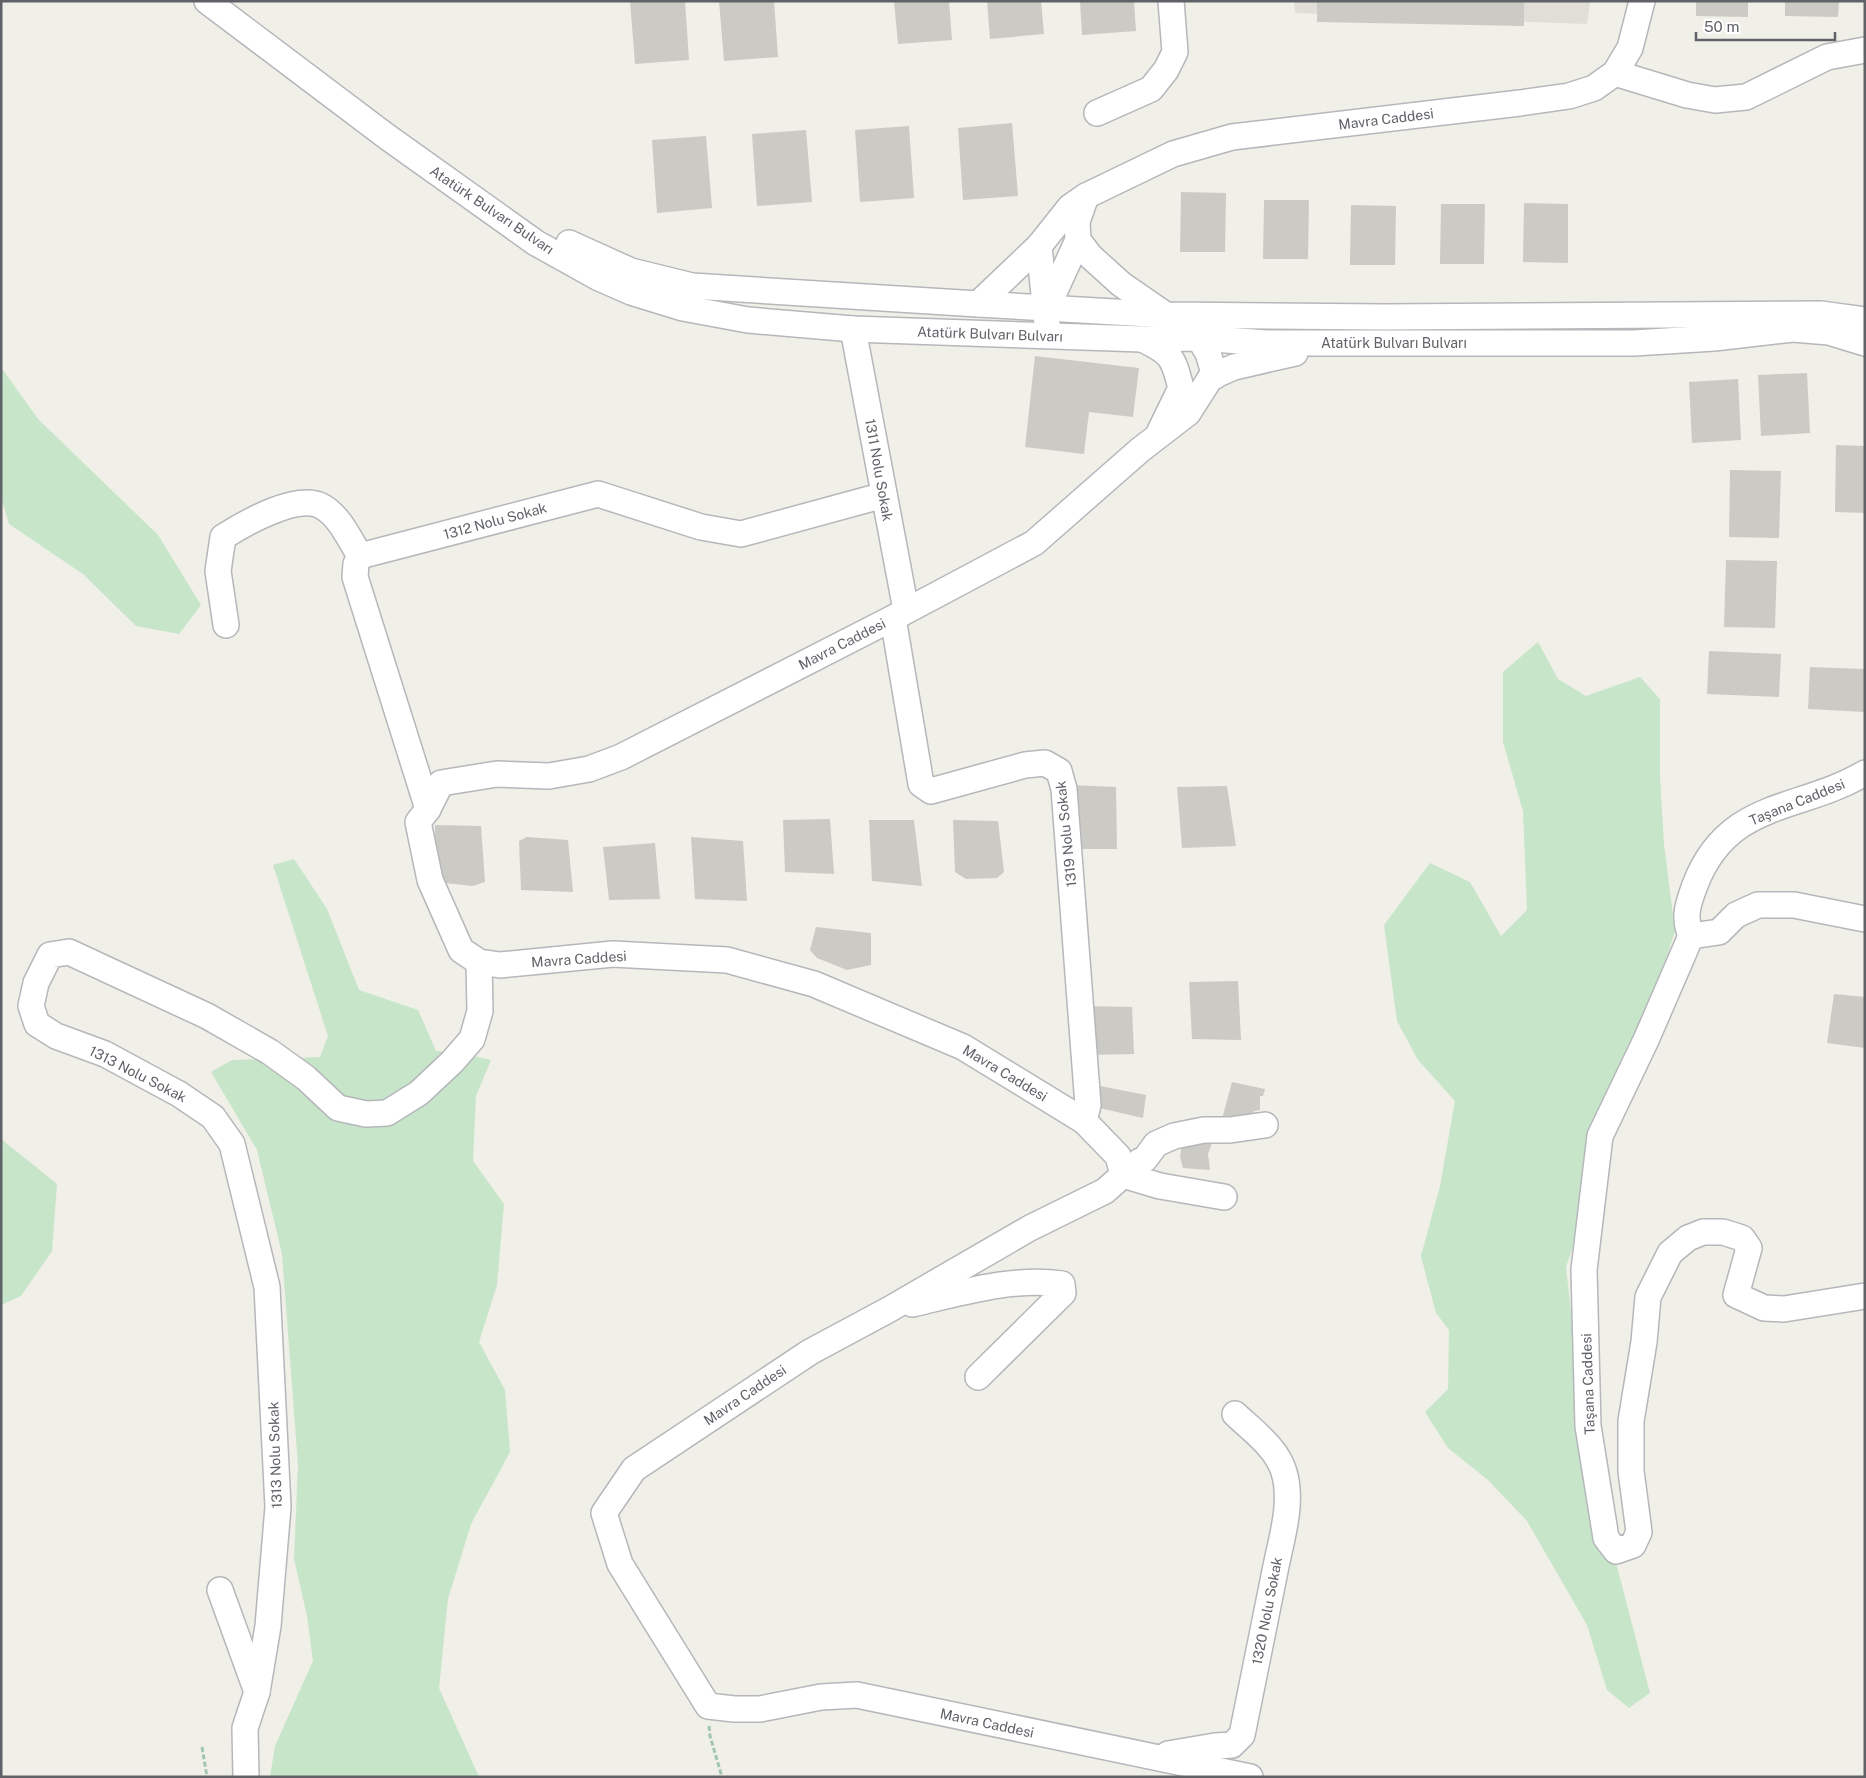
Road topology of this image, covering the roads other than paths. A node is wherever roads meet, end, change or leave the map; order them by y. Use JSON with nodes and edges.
{"nodes":[{"id":1,"x":207,"y":1,"type":"edge"},
{"id":2,"x":235,"y":1,"type":"edge"},
{"id":3,"x":1171,"y":1,"type":"edge"},
{"id":4,"x":1642,"y":1,"type":"edge"},
{"id":5,"x":1865,"y":50,"type":"edge"},
{"id":6,"x":1615,"y":73,"type":"junction"},
{"id":7,"x":1098,"y":113,"type":"dead end"},
{"id":8,"x":1086,"y":196,"type":"junction"},
{"id":9,"x":1078,"y":240,"type":"junction"},
{"id":10,"x":1039,"y":246,"type":"junction"},
{"id":11,"x":978,"y":304,"type":"junction"},
{"id":12,"x":1047,"y":308,"type":"junction"},
{"id":13,"x":1166,"y":315,"type":"junction"},
{"id":14,"x":1865,"y":320,"type":"edge"},
{"id":15,"x":853,"y":329,"type":"junction"},
{"id":16,"x":1768,"y":331,"type":"junction"},
{"id":17,"x":1047,"y":336,"type":"junction"},
{"id":18,"x":1199,"y":338,"type":"junction"},
{"id":19,"x":1142,"y":339,"type":"junction"},
{"id":20,"x":1323,"y":343,"type":"junction"},
{"id":21,"x":1865,"y":343,"type":"edge"},
{"id":22,"x":1865,"y":358,"type":"edge"},
{"id":23,"x":1211,"y":377,"type":"junction"},
{"id":24,"x":1153,"y":442,"type":"junction"},
{"id":25,"x":884,"y":495,"type":"junction"},
{"id":26,"x":360,"y":556,"type":"junction"},
{"id":27,"x":899,"y":614,"type":"junction"},
{"id":28,"x":226,"y":624,"type":"dead end"},
{"id":29,"x":1865,"y":773,"type":"edge"},
{"id":30,"x":1865,"y":792,"type":"edge"},
{"id":31,"x":1815,"y":795,"type":"junction"},
{"id":32,"x":428,"y":809,"type":"junction"},
{"id":33,"x":1865,"y":919,"type":"edge"},
{"id":34,"x":1691,"y":936,"type":"junction"},
{"id":35,"x":479,"y":962,"type":"junction"},
{"id":36,"x":1084,"y":1121,"type":"junction"},
{"id":37,"x":1265,"y":1125,"type":"dead end"},
{"id":38,"x":1123,"y":1175,"type":"junction"},
{"id":39,"x":1224,"y":1197,"type":"dead end"},
{"id":40,"x":1865,"y":1296,"type":"edge"},
{"id":41,"x":890,"y":1309,"type":"junction"},
{"id":42,"x":978,"y":1377,"type":"dead end"},
{"id":43,"x":1236,"y":1414,"type":"dead end"},
{"id":44,"x":220,"y":1590,"type":"dead end"},
{"id":45,"x":257,"y":1692,"type":"junction"},
{"id":46,"x":1156,"y":1756,"type":"junction"},
{"id":47,"x":246,"y":1777,"type":"edge"},
{"id":48,"x":1250,"y":1777,"type":"edge"}],
"edges":[{"from":1,"to":15,"type":"street","name":"Atatürk Bulvarı Bulvarı"},
{"from":2,"to":11,"type":"street","name":"Atatürk Bulvarı Bulvarı"},
{"from":3,"to":7,"type":"street"},
{"from":4,"to":6,"type":"street","name":"Mavra Caddesi"},
{"from":5,"to":6,"type":"street"},
{"from":6,"to":8,"type":"street","name":"Mavra Caddesi"},
{"from":8,"to":9,"type":"street"},
{"from":8,"to":10,"type":"street","name":"Mavra Caddesi"},
{"from":9,"to":12,"type":"street"},
{"from":9,"to":13,"type":"street"},
{"from":10,"to":11,"type":"street","name":"Mavra Caddesi"},
{"from":10,"to":12,"type":"street"},
{"from":11,"to":12,"type":"street","name":"Atatürk Bulvarı Bulvarı"},
{"from":12,"to":13,"type":"street","name":"Atatürk Bulvarı Bulvarı"},
{"from":12,"to":17,"type":"street"},
{"from":13,"to":14,"type":"street","name":"Atatürk Bulvarı Bulvarı"},
{"from":13,"to":18,"type":"street"},
{"from":15,"to":17,"type":"street","name":"Atatürk Bulvarı Bulvarı"},
{"from":15,"to":25,"type":"street","name":"1311 Nolu Sokak"},
{"from":16,"to":20,"type":"street","name":"Atatürk Bulvarı Bulvarı"},
{"from":16,"to":21,"type":"street","name":"Atatürk Bulvarı Bulvarı"},
{"from":16,"to":22,"type":"street"},
{"from":17,"to":19,"type":"street","name":"Atatürk Bulvarı Bulvarı"},
{"from":18,"to":19,"type":"street","name":"Atatürk Bulvarı Bulvarı"},
{"from":18,"to":20,"type":"street","name":"Atatürk Bulvarı Bulvarı"},
{"from":18,"to":23,"type":"street"},
{"from":19,"to":24,"type":"street","name":"Mavra Caddesi"},
{"from":20,"to":23,"type":"street"},
{"from":23,"to":24,"type":"street","name":"Mavra Caddesi"},
{"from":24,"to":27,"type":"street","name":"Mavra Caddesi"},
{"from":25,"to":26,"type":"street","name":"1312 Nolu Sokak"},
{"from":25,"to":27,"type":"street","name":"1311 Nolu Sokak"},
{"from":26,"to":28,"type":"street"},
{"from":26,"to":32,"type":"street"},
{"from":27,"to":32,"type":"street","name":"Mavra Caddesi"},
{"from":27,"to":36,"type":"street","name":"1319 Nolu Sokak"},
{"from":29,"to":31,"type":"street","name":"Taşana Caddesi"},
{"from":30,"to":31,"type":"street"},
{"from":31,"to":34,"type":"street","name":"Taşana Caddesi"},
{"from":32,"to":35,"type":"street","name":"Mavra Caddesi"},
{"from":33,"to":34,"type":"street"},
{"from":34,"to":40,"type":"street","name":"Taşana Caddesi"},
{"from":35,"to":36,"type":"street","name":"Mavra Caddesi"},
{"from":35,"to":45,"type":"street","name":"1313 Nolu Sokak"},
{"from":36,"to":38,"type":"street","name":"Mavra Caddesi"},
{"from":37,"to":38,"type":"street"},
{"from":38,"to":39,"type":"street"},
{"from":38,"to":41,"type":"street","name":"Mavra Caddesi"},
{"from":41,"to":42,"type":"street"},
{"from":41,"to":46,"type":"street","name":"Mavra Caddesi"},
{"from":43,"to":46,"type":"street","name":"1320 Nolu Sokak"},
{"from":44,"to":45,"type":"street"},
{"from":45,"to":47,"type":"street","name":"1313 Nolu Sokak"},
{"from":46,"to":48,"type":"street","name":"Mavra Caddesi"}]}
